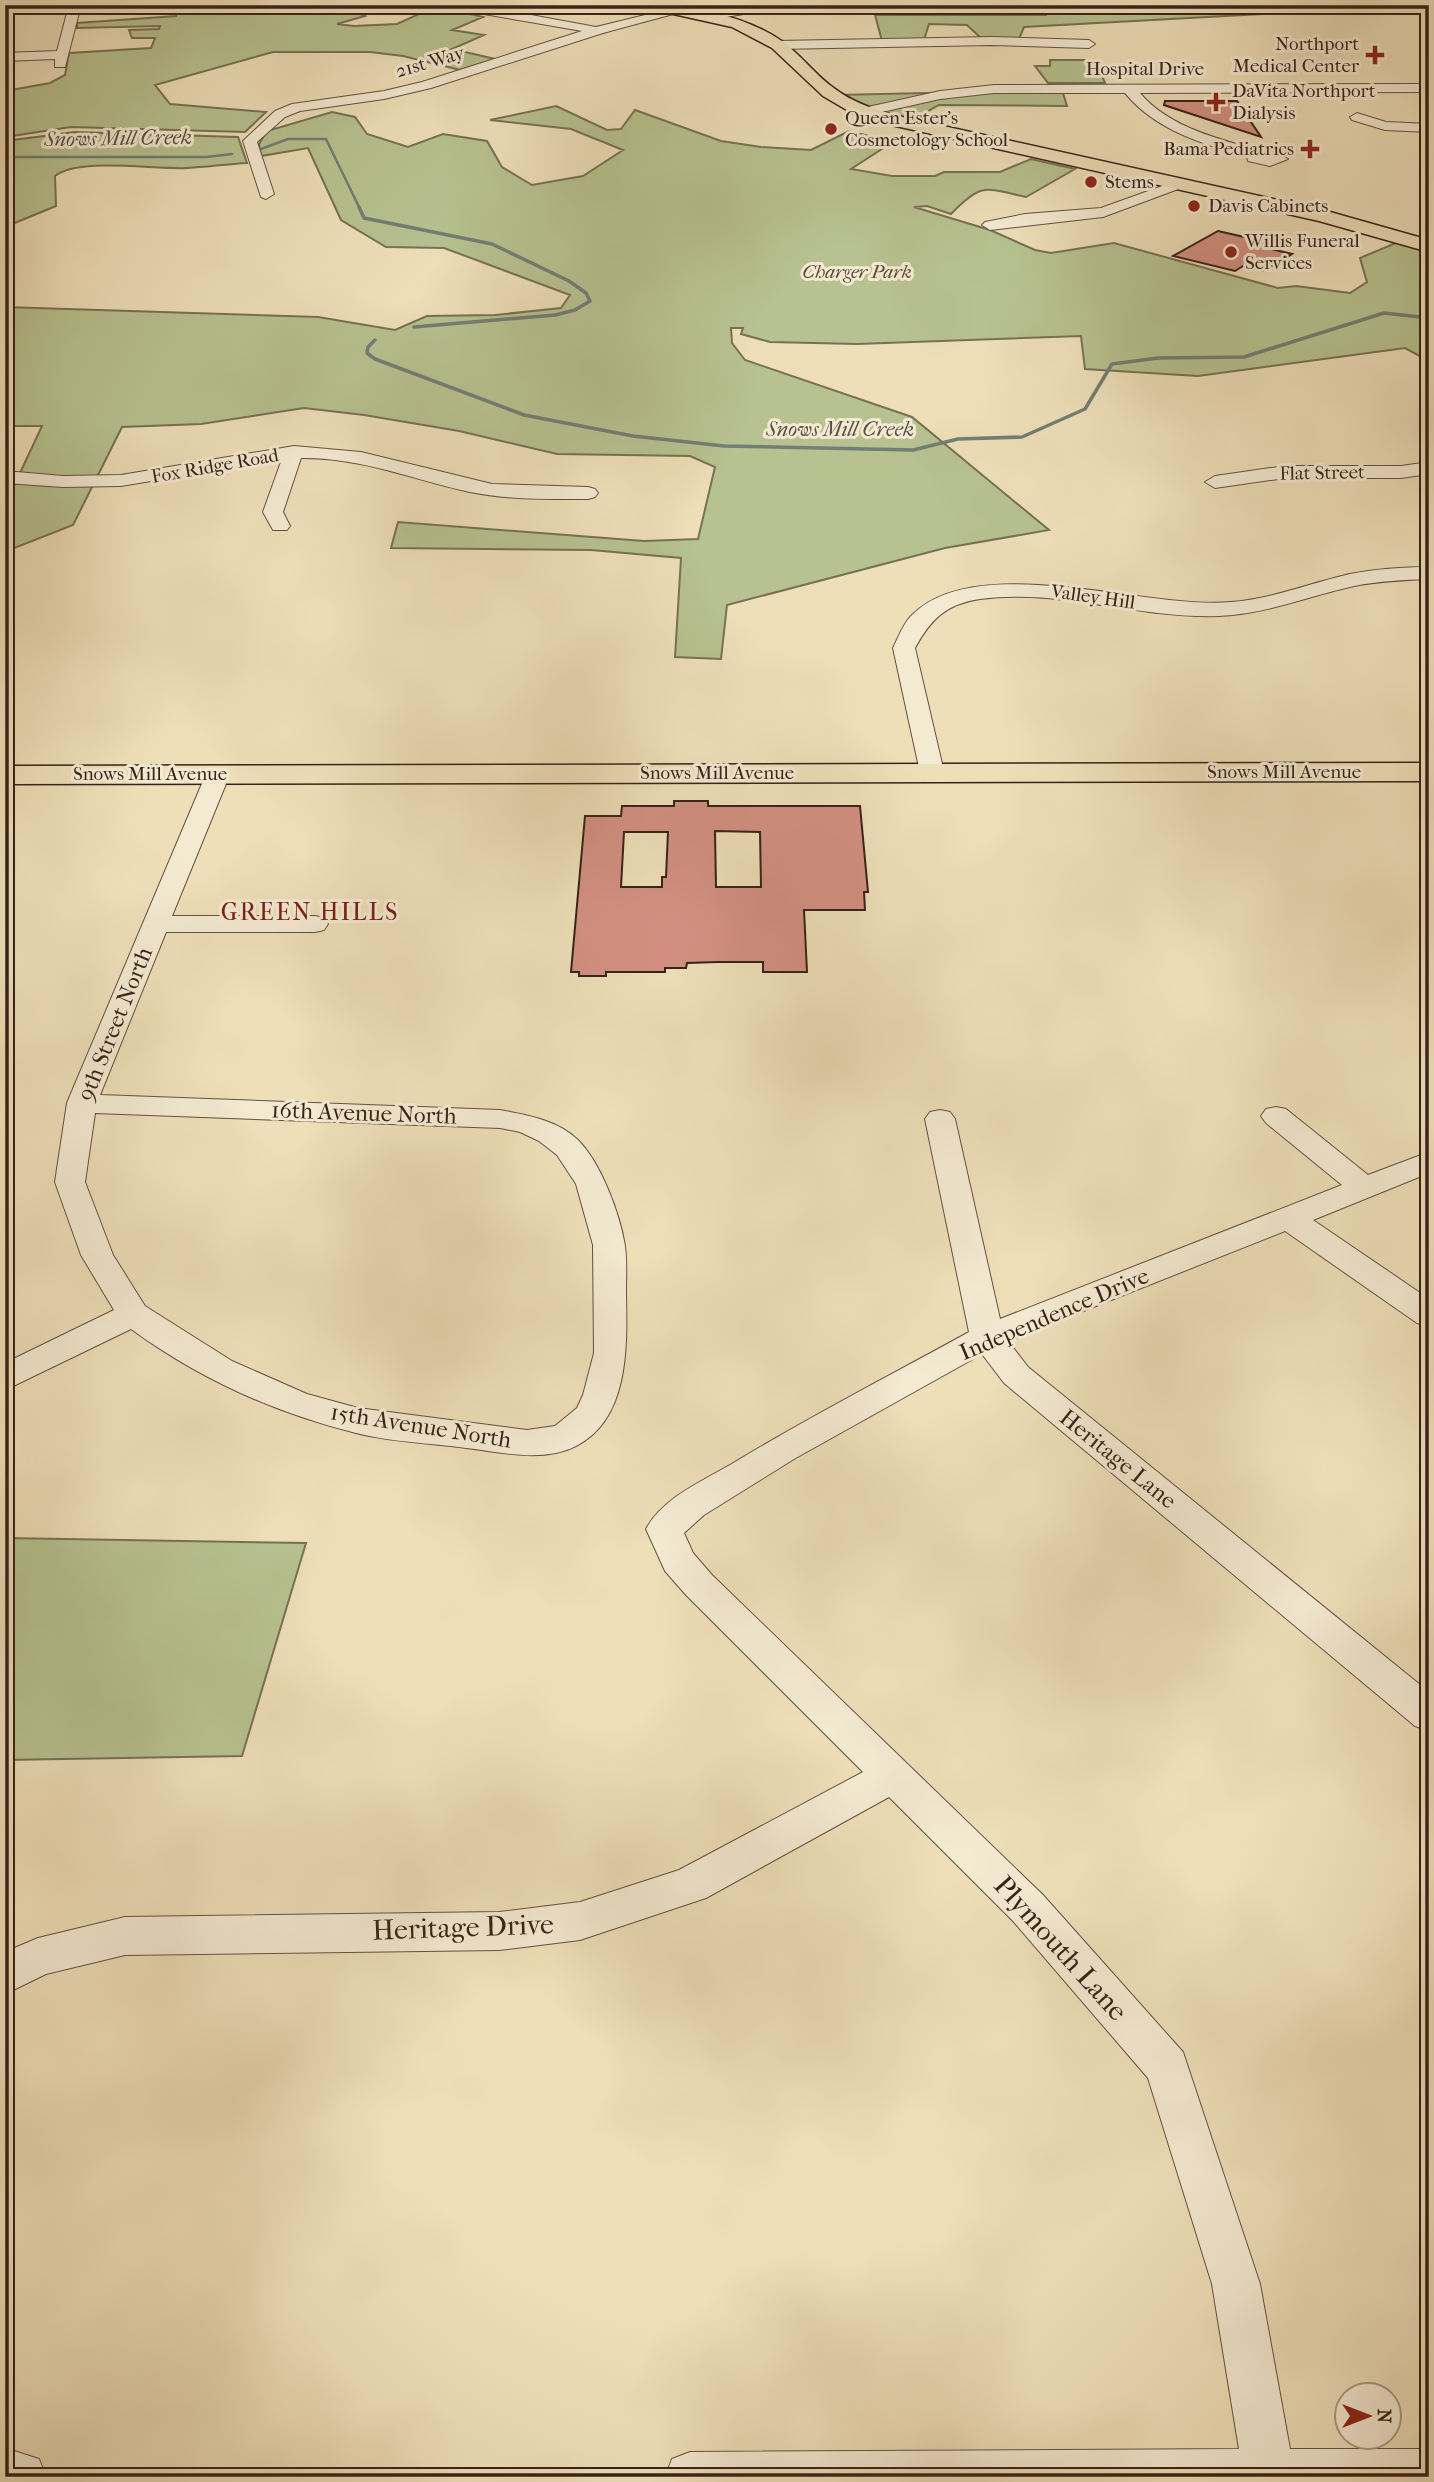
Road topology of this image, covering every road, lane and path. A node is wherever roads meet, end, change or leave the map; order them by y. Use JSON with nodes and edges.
{"nodes":[{"id":1,"x":36,"y":5,"type":"edge"},
{"id":2,"x":75,"y":5,"type":"edge"},
{"id":3,"x":455,"y":5,"type":"edge"},
{"id":4,"x":651,"y":5,"type":"edge"},
{"id":5,"x":772,"y":5,"type":"edge"},
{"id":6,"x":5,"y":7,"type":"edge"},
{"id":7,"x":682,"y":10,"type":"junction"},
{"id":8,"x":708,"y":16,"type":"junction"},
{"id":9,"x":599,"y":30,"type":"junction"},
{"id":10,"x":1089,"y":44,"type":"dead end"},
{"id":11,"x":776,"y":45,"type":"junction"},
{"id":12,"x":5,"y":57,"type":"edge"},
{"id":13,"x":1138,"y":88,"type":"junction"},
{"id":14,"x":1429,"y":88,"type":"edge"},
{"id":15,"x":864,"y":112,"type":"junction"},
{"id":16,"x":1357,"y":117,"type":"dead end"},
{"id":17,"x":1429,"y":128,"type":"edge"},
{"id":18,"x":1257,"y":155,"type":"dead end"},
{"id":19,"x":1176,"y":185,"type":"junction"},
{"id":20,"x":266,"y":194,"type":"dead end"},
{"id":21,"x":990,"y":225,"type":"dead end"},
{"id":22,"x":1429,"y":246,"type":"edge"},
{"id":23,"x":294,"y":452,"type":"junction"},
{"id":24,"x":1429,"y":468,"type":"edge"},
{"id":25,"x":5,"y":477,"type":"edge"},
{"id":26,"x":1214,"y":482,"type":"dead end"},
{"id":27,"x":588,"y":493,"type":"dead end"},
{"id":28,"x":280,"y":526,"type":"dead end"},
{"id":29,"x":1429,"y":573,"type":"edge"},
{"id":30,"x":932,"y":772,"type":"junction"},
{"id":31,"x":1429,"y":772,"type":"edge"},
{"id":32,"x":218,"y":774,"type":"junction"},
{"id":33,"x":5,"y":775,"type":"edge"},
{"id":34,"x":155,"y":924,"type":"junction"},
{"id":35,"x":315,"y":924,"type":"dead end"},
{"id":36,"x":82,"y":1102,"type":"junction"},
{"id":37,"x":1276,"y":1116,"type":"dead end"},
{"id":38,"x":940,"y":1119,"type":"dead end"},
{"id":39,"x":1429,"y":1162,"type":"edge"},
{"id":40,"x":1362,"y":1186,"type":"junction"},
{"id":41,"x":1289,"y":1218,"type":"junction"},
{"id":42,"x":610,"y":1289,"type":"joint"},
{"id":43,"x":133,"y":1314,"type":"junction"},
{"id":44,"x":1429,"y":1315,"type":"edge"},
{"id":45,"x":987,"y":1337,"type":"junction"},
{"id":46,"x":5,"y":1378,"type":"edge"},
{"id":47,"x":664,"y":1529,"type":"joint"},
{"id":48,"x":1429,"y":1715,"type":"edge"},
{"id":49,"x":894,"y":1775,"type":"junction"},
{"id":50,"x":5,"y":1974,"type":"edge"},
{"id":51,"x":5,"y":2473,"type":"edge"},
{"id":52,"x":1269,"y":2474,"type":"junction"},
{"id":53,"x":1429,"y":2474,"type":"edge"},
{"id":54,"x":21,"y":2477,"type":"edge"},
{"id":55,"x":690,"y":2477,"type":"edge"}],
"edges":[{"from":1,"to":6,"type":"street"},
{"from":2,"to":12,"type":"street"},
{"from":3,"to":9,"type":"street"},
{"from":4,"to":7,"type":"main road"},
{"from":5,"to":8,"type":"street"},
{"from":7,"to":8,"type":"main road"},
{"from":7,"to":9,"type":"street","name":"21st Way"},
{"from":8,"to":11,"type":"main road"},
{"from":9,"to":20,"type":"street","name":"21st Way"},
{"from":10,"to":11,"type":"street"},
{"from":11,"to":15,"type":"main road"},
{"from":13,"to":14,"type":"street","name":"Hospital Drive"},
{"from":13,"to":15,"type":"street","name":"Hospital Drive"},
{"from":13,"to":18,"type":"street"},
{"from":15,"to":19,"type":"main road"},
{"from":16,"to":17,"type":"street"},
{"from":19,"to":21,"type":"street"},
{"from":19,"to":22,"type":"main road"},
{"from":23,"to":25,"type":"street","name":"Fox Ridge Road"},
{"from":23,"to":27,"type":"street","name":"Fox Ridge Road"},
{"from":23,"to":28,"type":"street"},
{"from":24,"to":26,"type":"street","name":"Flat Street"},
{"from":29,"to":30,"type":"street","name":"Valley Hill"},
{"from":30,"to":31,"type":"main road","name":"Snows Mill Avenue"},
{"from":30,"to":32,"type":"main road","name":"Snows Mill Avenue"},
{"from":32,"to":33,"type":"main road","name":"Snows Mill Avenue"},
{"from":32,"to":34,"type":"street","name":"9th Street North"},
{"from":34,"to":35,"type":"street"},
{"from":34,"to":36,"type":"street","name":"9th Street North"},
{"from":36,"to":42,"type":"street","name":"16th Avenue North"},
{"from":36,"to":43,"type":"street","name":"9th Street North"},
{"from":37,"to":40,"type":"street"},
{"from":38,"to":45,"type":"street","name":"Heritage Lane"},
{"from":39,"to":40,"type":"street","name":"Independence Drive"},
{"from":40,"to":41,"type":"street","name":"Independence Drive"},
{"from":41,"to":44,"type":"street"},
{"from":41,"to":45,"type":"street","name":"Independence Drive"},
{"from":42,"to":43,"type":"street","name":"15th Avenue North"},
{"from":43,"to":46,"type":"street"},
{"from":45,"to":47,"type":"street","name":"Independence Drive"},
{"from":45,"to":48,"type":"street","name":"Heritage Lane"},
{"from":47,"to":49,"type":"street","name":"Plymouth Lane"},
{"from":49,"to":50,"type":"street","name":"Heritage Drive"},
{"from":49,"to":52,"type":"street","name":"Plymouth Lane"},
{"from":51,"to":54,"type":"street"},
{"from":52,"to":53,"type":"street"},
{"from":52,"to":55,"type":"street"}]}
